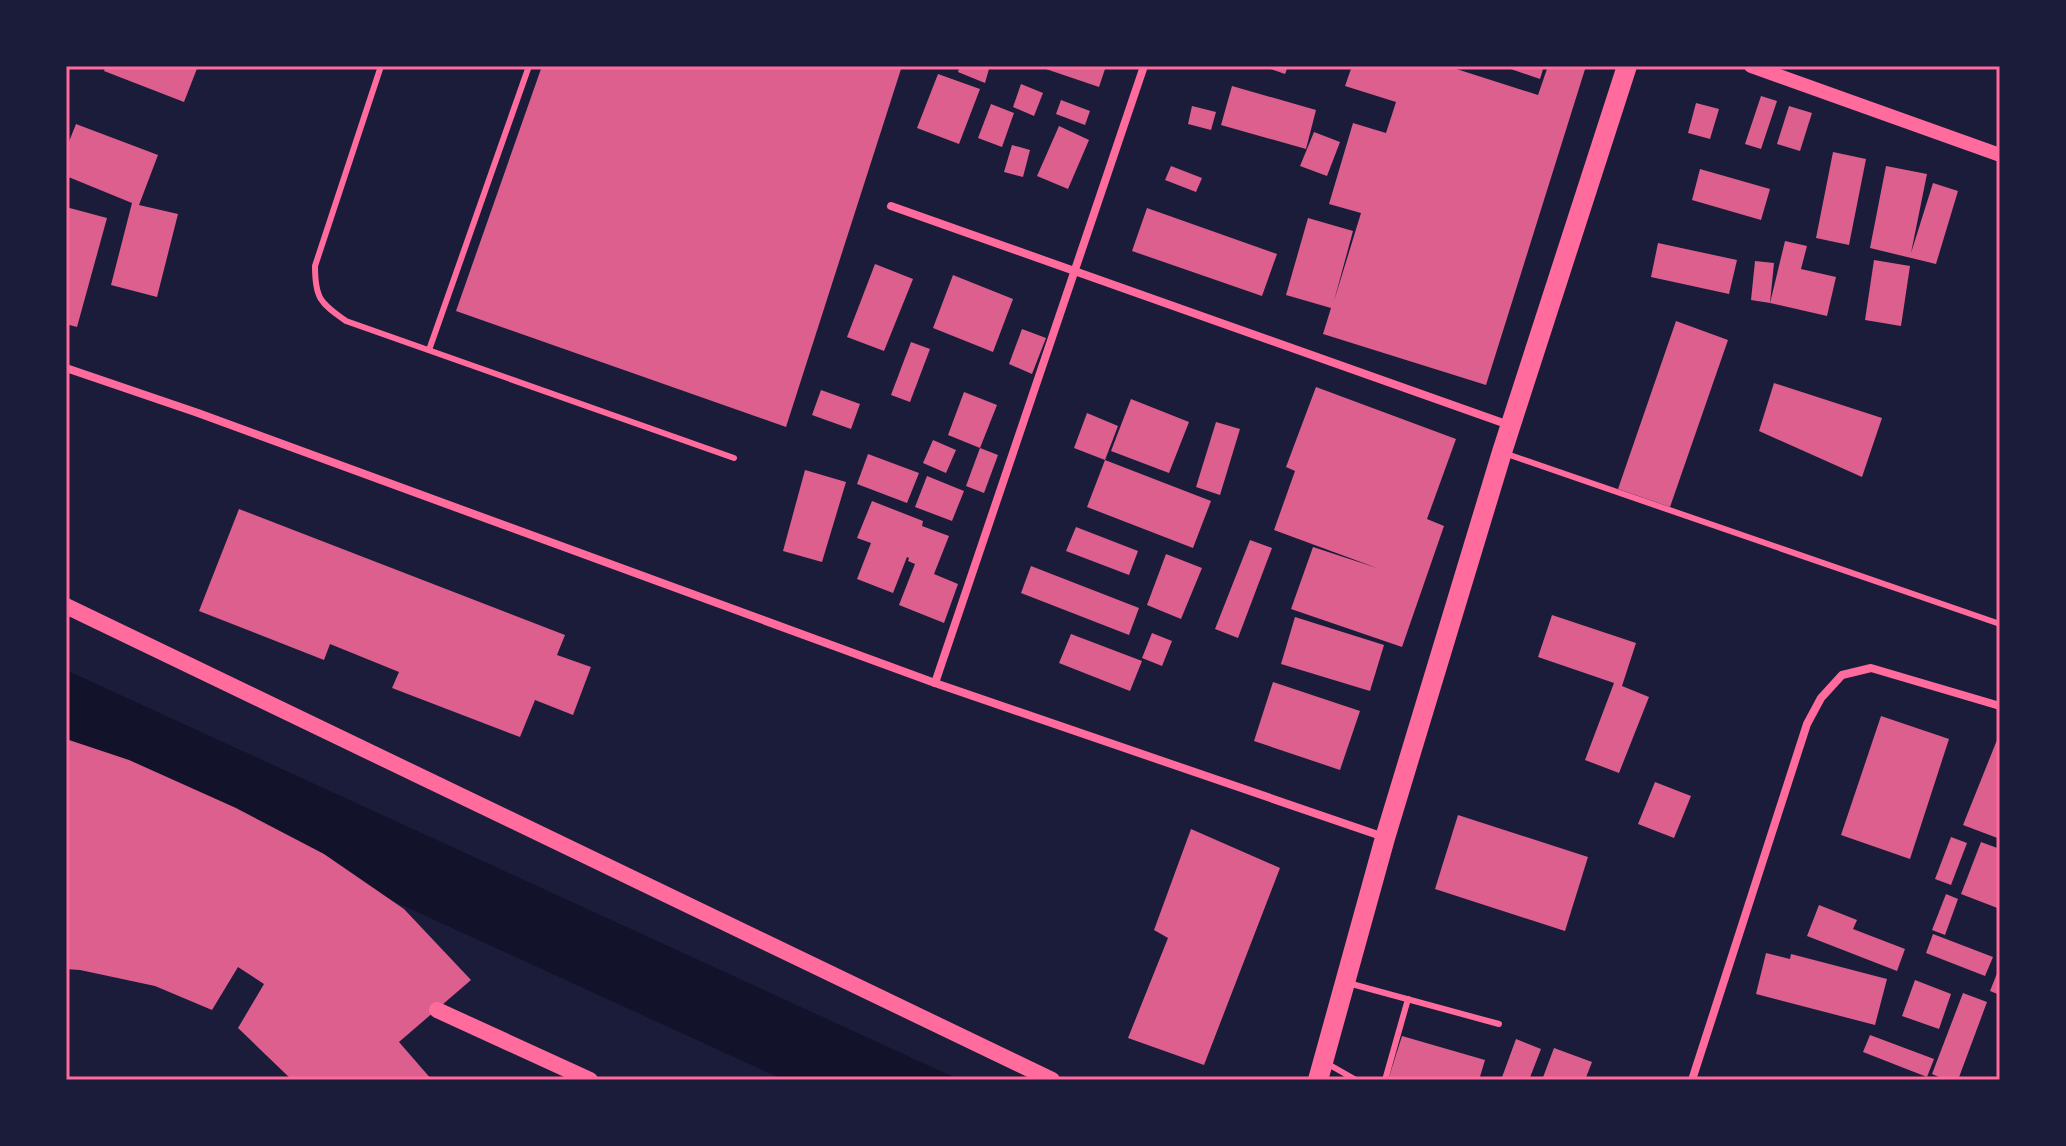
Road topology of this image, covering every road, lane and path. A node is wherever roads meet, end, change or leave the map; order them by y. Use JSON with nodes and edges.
{"nodes":[{"id":1,"x":381,"y":66,"type":"edge"},
{"id":2,"x":529,"y":66,"type":"edge"},
{"id":3,"x":1144,"y":66,"type":"edge"},
{"id":4,"x":1627,"y":66,"type":"edge"},
{"id":5,"x":1751,"y":66,"type":"edge"},
{"id":6,"x":1999,"y":152,"type":"edge"},
{"id":7,"x":891,"y":206,"type":"dead end"},
{"id":8,"x":1076,"y":271,"type":"junction"},
{"id":9,"x":429,"y":350,"type":"junction"},
{"id":10,"x":66,"y":368,"type":"edge"},
{"id":11,"x":1510,"y":425,"type":"junction"},
{"id":12,"x":1502,"y":452,"type":"junction"},
{"id":13,"x":734,"y":458,"type":"dead end"},
{"id":14,"x":66,"y":606,"type":"edge"},
{"id":15,"x":2000,"y":624,"type":"edge"},
{"id":16,"x":935,"y":683,"type":"junction"},
{"id":17,"x":2000,"y":706,"type":"edge"},
{"id":18,"x":1385,"y":838,"type":"junction"},
{"id":19,"x":1345,"y":983,"type":"junction"},
{"id":20,"x":1408,"y":999,"type":"junction"},
{"id":21,"x":437,"y":1010,"type":"dead end"},
{"id":22,"x":1499,"y":1024,"type":"dead end"},
{"id":23,"x":1321,"y":1070,"type":"edge"},
{"id":24,"x":590,"y":1080,"type":"edge"},
{"id":25,"x":1052,"y":1080,"type":"edge"},
{"id":26,"x":1356,"y":1080,"type":"edge"},
{"id":27,"x":1385,"y":1080,"type":"edge"},
{"id":28,"x":1692,"y":1080,"type":"edge"}],
"edges":[{"from":1,"to":9,"type":"lane"},
{"from":2,"to":9,"type":"lane"},
{"from":3,"to":8,"type":"street"},
{"from":4,"to":11,"type":"main road"},
{"from":5,"to":6,"type":"street"},
{"from":7,"to":8,"type":"street"},
{"from":8,"to":11,"type":"street"},
{"from":8,"to":16,"type":"street"},
{"from":9,"to":13,"type":"lane"},
{"from":10,"to":16,"type":"street"},
{"from":11,"to":12,"type":"main road"},
{"from":12,"to":15,"type":"lane"},
{"from":12,"to":18,"type":"main road"},
{"from":14,"to":25,"type":"main road"},
{"from":16,"to":18,"type":"street"},
{"from":17,"to":28,"type":"street"},
{"from":18,"to":19,"type":"main road"},
{"from":19,"to":20,"type":"lane"},
{"from":19,"to":23,"type":"main road"},
{"from":20,"to":22,"type":"lane"},
{"from":20,"to":27,"type":"lane"},
{"from":21,"to":24,"type":"main road"},
{"from":23,"to":26,"type":"lane"}]}
